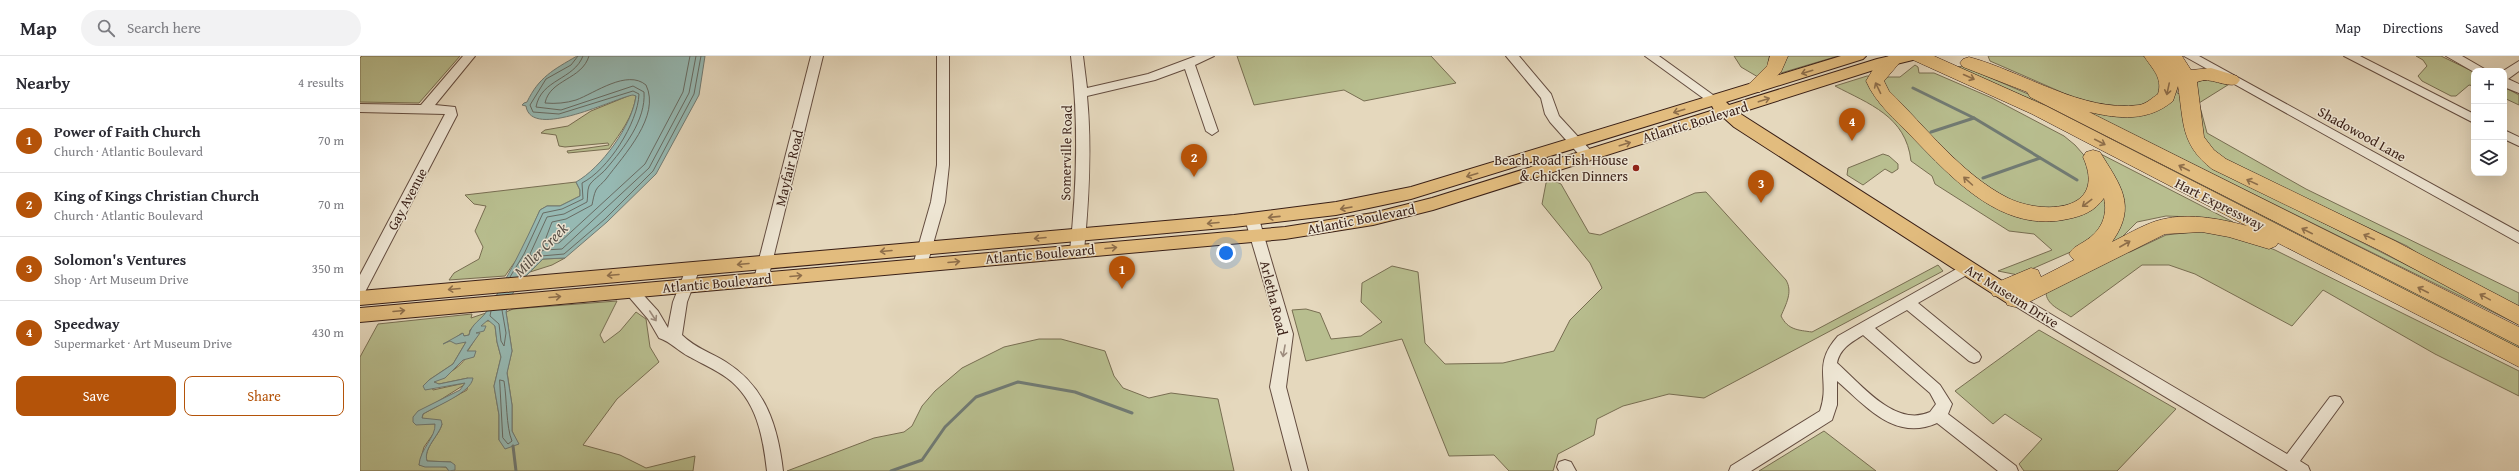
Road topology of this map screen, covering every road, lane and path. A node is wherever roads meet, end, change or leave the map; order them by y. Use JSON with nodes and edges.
{"nodes":[{"id":1,"x":469,"y":56,"type":"edge"},
{"id":2,"x":817,"y":56,"type":"edge"},
{"id":3,"x":943,"y":56,"type":"edge"},
{"id":4,"x":1077,"y":56,"type":"edge"},
{"id":5,"x":1208,"y":56,"type":"edge"},
{"id":6,"x":1512,"y":56,"type":"edge"},
{"id":7,"x":1651,"y":56,"type":"edge"},
{"id":8,"x":1779,"y":56,"type":"edge"},
{"id":9,"x":1858,"y":56,"type":"edge"},
{"id":10,"x":1912,"y":56,"type":"edge"},
{"id":11,"x":1919,"y":56,"type":"edge"},
{"id":12,"x":2153,"y":56,"type":"edge"},
{"id":13,"x":2172,"y":56,"type":"edge"},
{"id":14,"x":2190,"y":56,"type":"edge"},
{"id":15,"x":2350,"y":56,"type":"edge"},
{"id":16,"x":2452,"y":56,"type":"edge"},
{"id":17,"x":1892,"y":61,"type":"junction"},
{"id":18,"x":1956,"y":62,"type":"edge"},
{"id":19,"x":1189,"y":64,"type":"junction"},
{"id":20,"x":2519,"y":65,"type":"edge"},
{"id":21,"x":2476,"y":68,"type":"edge"},
{"id":22,"x":2507,"y":74,"type":"edge"},
{"id":23,"x":2231,"y":80,"type":"junction"},
{"id":24,"x":2507,"y":83,"type":"edge"},
{"id":25,"x":2186,"y":86,"type":"junction"},
{"id":26,"x":1991,"y":87,"type":"junction"},
{"id":27,"x":1754,"y":88,"type":"junction"},
{"id":28,"x":2519,"y":89,"type":"edge"},
{"id":29,"x":1082,"y":93,"type":"junction"},
{"id":30,"x":1721,"y":106,"type":"junction"},
{"id":31,"x":360,"y":108,"type":"edge"},
{"id":32,"x":425,"y":109,"type":"junction"},
{"id":33,"x":2471,"y":117,"type":"edge"},
{"id":34,"x":1212,"y":131,"type":"dead end"},
{"id":35,"x":2507,"y":136,"type":"edge"},
{"id":36,"x":2519,"y":142,"type":"edge"},
{"id":37,"x":1582,"y":149,"type":"junction"},
{"id":38,"x":2093,"y":157,"type":"junction"},
{"id":39,"x":1255,"y":227,"type":"junction"},
{"id":40,"x":2519,"y":238,"type":"edge"},
{"id":41,"x":1078,"y":243,"type":"junction"},
{"id":42,"x":923,"y":256,"type":"junction"},
{"id":43,"x":765,"y":262,"type":"junction"},
{"id":44,"x":692,"y":268,"type":"junction"},
{"id":45,"x":1966,"y":268,"type":"junction"},
{"id":46,"x":761,"y":279,"type":"junction"},
{"id":47,"x":686,"y":286,"type":"junction"},
{"id":48,"x":360,"y":288,"type":"edge"},
{"id":49,"x":631,"y":291,"type":"junction"},
{"id":50,"x":2008,"y":294,"type":"junction"},
{"id":51,"x":360,"y":298,"type":"edge"},
{"id":52,"x":1908,"y":303,"type":"junction"},
{"id":53,"x":360,"y":315,"type":"edge"},
{"id":54,"x":2519,"y":316,"type":"edge"},
{"id":55,"x":1865,"y":328,"type":"junction"},
{"id":56,"x":2519,"y":336,"type":"edge"},
{"id":57,"x":675,"y":338,"type":"junction"},
{"id":58,"x":1974,"y":357,"type":"dead end"},
{"id":59,"x":2519,"y":358,"type":"edge"},
{"id":60,"x":1829,"y":365,"type":"junction"},
{"id":61,"x":2335,"y":402,"type":"dead end"},
{"id":62,"x":1938,"y":415,"type":"junction"},
{"id":63,"x":2296,"y":467,"type":"edge"},
{"id":64,"x":775,"y":471,"type":"edge"},
{"id":65,"x":1300,"y":471,"type":"edge"},
{"id":66,"x":1737,"y":471,"type":"edge"},
{"id":67,"x":2010,"y":471,"type":"edge"}],
"edges":[{"from":1,"to":32,"type":"street"},
{"from":2,"to":43,"type":"street","name":"Mayfair Road"},
{"from":3,"to":42,"type":"street"},
{"from":4,"to":29,"type":"street","name":"Somerville Road"},
{"from":5,"to":19,"type":"street"},
{"from":6,"to":37,"type":"street"},
{"from":7,"to":30,"type":"street"},
{"from":8,"to":27,"type":"highway"},
{"from":9,"to":27,"type":"main road","name":"Atlantic Boulevard","one_way":true},
{"from":10,"to":17,"type":"main road","name":"Atlantic Boulevard"},
{"from":11,"to":18,"type":"highway","name":"Hart Expressway"},
{"from":12,"to":18,"type":"highway","one_way":true},
{"from":13,"to":25,"type":"highway"},
{"from":14,"to":23,"type":"street","name":"Shadowood Lane"},
{"from":15,"to":33,"type":"street"},
{"from":16,"to":21,"type":"street"},
{"from":30,"to":17,"type":"main road","name":"Atlantic Boulevard","one_way":true},
{"from":38,"to":17,"type":"highway","one_way":true},
{"from":18,"to":26,"type":"highway","name":"Hart Expressway","one_way":true},
{"from":56,"to":18,"type":"highway","name":"Hart Expressway","one_way":true},
{"from":19,"to":29,"type":"street"},
{"from":19,"to":34,"type":"street"},
{"from":20,"to":22,"type":"street"},
{"from":23,"to":25,"type":"highway"},
{"from":23,"to":40,"type":"street","name":"Shadowood Lane"},
{"from":24,"to":28,"type":"street"},
{"from":54,"to":25,"type":"highway","one_way":true},
{"from":26,"to":38,"type":"highway"},
{"from":26,"to":59,"type":"highway","name":"Hart Expressway","one_way":true},
{"from":27,"to":30,"type":"main road","name":"Atlantic Boulevard"},
{"from":29,"to":41,"type":"street","name":"Somerville Road"},
{"from":30,"to":37,"type":"main road","name":"Atlantic Boulevard"},
{"from":30,"to":45,"type":"main road","name":"Art Museum Drive"},
{"from":31,"to":32,"type":"street"},
{"from":32,"to":48,"type":"street","name":"Gay Avenue"},
{"from":35,"to":36,"type":"street"},
{"from":37,"to":39,"type":"main road","name":"Atlantic Boulevard"},
{"from":38,"to":50,"type":"highway"},
{"from":39,"to":41,"type":"main road","name":"Atlantic Boulevard"},
{"from":39,"to":65,"type":"street","name":"Arletha Road","one_way":true},
{"from":41,"to":42,"type":"main road","name":"Atlantic Boulevard"},
{"from":42,"to":43,"type":"main road","name":"Atlantic Boulevard","one_way":true},
{"from":46,"to":42,"type":"main road","name":"Atlantic Boulevard","one_way":true},
{"from":43,"to":44,"type":"main road","name":"Atlantic Boulevard","one_way":true},
{"from":43,"to":46,"type":"street","name":"Mayfair Road"},
{"from":44,"to":47,"type":"street"},
{"from":44,"to":51,"type":"main road","name":"Atlantic Boulevard","one_way":true},
{"from":45,"to":50,"type":"main road","name":"Art Museum Drive"},
{"from":45,"to":52,"type":"street"},
{"from":46,"to":47,"type":"main road","name":"Atlantic Boulevard"},
{"from":47,"to":49,"type":"main road","name":"Atlantic Boulevard"},
{"from":47,"to":57,"type":"street"},
{"from":53,"to":49,"type":"main road","name":"Atlantic Boulevard","one_way":true},
{"from":49,"to":57,"type":"street","one_way":true},
{"from":50,"to":59,"type":"highway","one_way":true},
{"from":50,"to":63,"type":"street","name":"Art Museum Drive"},
{"from":52,"to":55,"type":"street"},
{"from":52,"to":58,"type":"street"},
{"from":55,"to":60,"type":"street"},
{"from":55,"to":62,"type":"street"},
{"from":57,"to":64,"type":"street"},
{"from":60,"to":62,"type":"street"},
{"from":60,"to":66,"type":"street"},
{"from":61,"to":63,"type":"street"},
{"from":62,"to":67,"type":"street"}]}
